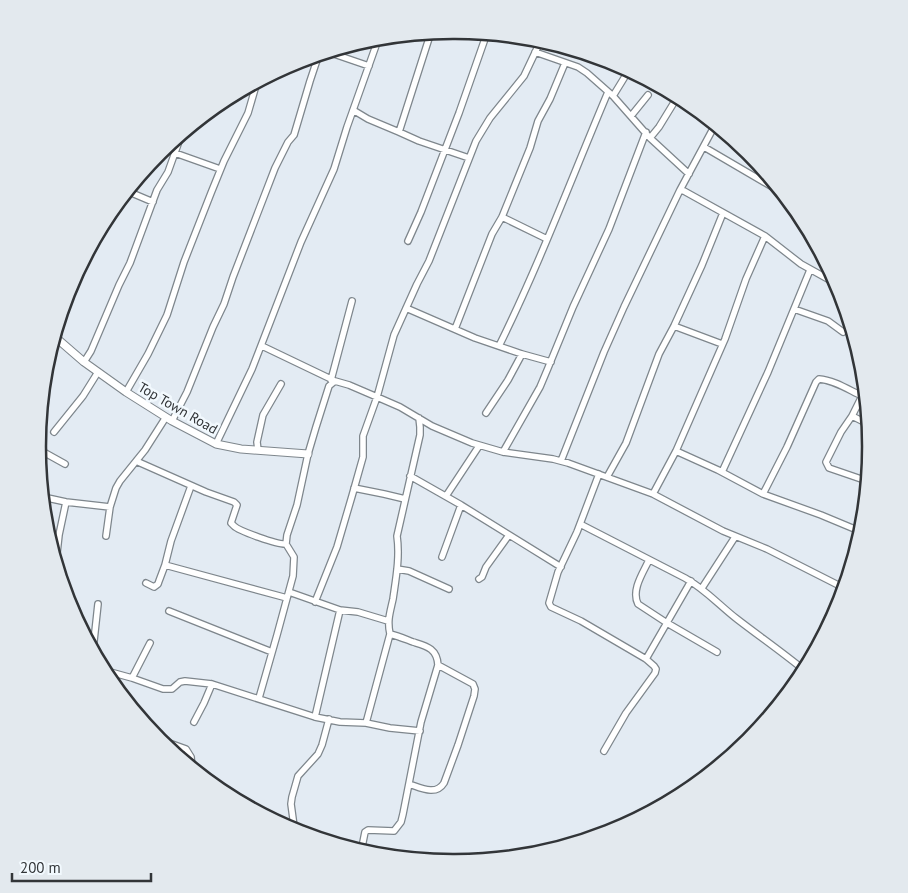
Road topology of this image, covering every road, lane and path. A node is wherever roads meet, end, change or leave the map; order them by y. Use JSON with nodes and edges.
{"nodes":[{"id":1,"x":429,"y":40,"type":"edge"},
{"id":2,"x":485,"y":40,"type":"edge"},
{"id":3,"x":376,"y":47,"type":"edge"},
{"id":4,"x":538,"y":48,"type":"edge"},
{"id":5,"x":536,"y":52,"type":"junction"},
{"id":6,"x":339,"y":56,"type":"edge"},
{"id":7,"x":317,"y":62,"type":"edge"},
{"id":8,"x":565,"y":63,"type":"junction"},
{"id":9,"x":369,"y":66,"type":"junction"},
{"id":10,"x":624,"y":76,"type":"edge"},
{"id":11,"x":254,"y":91,"type":"edge"},
{"id":12,"x":610,"y":94,"type":"junction"},
{"id":13,"x":648,"y":95,"type":"dead end"},
{"id":14,"x":674,"y":103,"type":"edge"},
{"id":15,"x":353,"y":110,"type":"junction"},
{"id":16,"x":631,"y":116,"type":"junction"},
{"id":17,"x":712,"y":131,"type":"edge"},
{"id":18,"x":400,"y":132,"type":"junction"},
{"id":19,"x":648,"y":135,"type":"junction"},
{"id":20,"x":704,"y":147,"type":"junction"},
{"id":21,"x":177,"y":148,"type":"edge"},
{"id":22,"x":445,"y":149,"type":"junction"},
{"id":23,"x":175,"y":153,"type":"junction"},
{"id":24,"x":469,"y":158,"type":"junction"},
{"id":25,"x":220,"y":169,"type":"junction"},
{"id":26,"x":689,"y":174,"type":"junction"},
{"id":27,"x":764,"y":182,"type":"edge"},
{"id":28,"x":680,"y":190,"type":"junction"},
{"id":29,"x":134,"y":194,"type":"edge"},
{"id":30,"x":153,"y":202,"type":"junction"},
{"id":31,"x":723,"y":212,"type":"junction"},
{"id":32,"x":502,"y":217,"type":"junction"},
{"id":33,"x":765,"y":236,"type":"junction"},
{"id":34,"x":548,"y":239,"type":"junction"},
{"id":35,"x":408,"y":242,"type":"dead end"},
{"id":36,"x":810,"y":270,"type":"junction"},
{"id":37,"x":826,"y":278,"type":"edge"},
{"id":38,"x":352,"y":301,"type":"dead end"},
{"id":39,"x":406,"y":308,"type":"junction"},
{"id":40,"x":794,"y":309,"type":"junction"},
{"id":41,"x":674,"y":326,"type":"junction"},
{"id":42,"x":455,"y":329,"type":"junction"},
{"id":43,"x":843,"y":332,"type":"dead end"},
{"id":44,"x":60,"y":341,"type":"edge"},
{"id":45,"x":722,"y":344,"type":"junction"},
{"id":46,"x":262,"y":346,"type":"junction"},
{"id":47,"x":498,"y":346,"type":"junction"},
{"id":48,"x":522,"y":354,"type":"junction"},
{"id":49,"x":84,"y":362,"type":"junction"},
{"id":50,"x":551,"y":362,"type":"junction"},
{"id":51,"x":98,"y":372,"type":"junction"},
{"id":52,"x":333,"y":380,"type":"junction"},
{"id":53,"x":281,"y":384,"type":"dead end"},
{"id":54,"x":126,"y":392,"type":"junction"},
{"id":55,"x":858,"y":394,"type":"edge"},
{"id":56,"x":377,"y":397,"type":"junction"},
{"id":57,"x":859,"y":402,"type":"edge"},
{"id":58,"x":486,"y":413,"type":"dead end"},
{"id":59,"x":852,"y":416,"type":"junction"},
{"id":60,"x":419,"y":418,"type":"junction"},
{"id":61,"x":169,"y":419,"type":"junction"},
{"id":62,"x":861,"y":421,"type":"edge"},
{"id":63,"x":54,"y":432,"type":"dead end"},
{"id":64,"x":216,"y":444,"type":"junction"},
{"id":65,"x":480,"y":446,"type":"junction"},
{"id":66,"x":258,"y":450,"type":"junction"},
{"id":67,"x":676,"y":451,"type":"junction"},
{"id":68,"x":503,"y":452,"type":"junction"},
{"id":69,"x":46,"y":454,"type":"edge"},
{"id":70,"x":308,"y":454,"type":"junction"},
{"id":71,"x":136,"y":461,"type":"junction"},
{"id":72,"x":561,"y":461,"type":"junction"},
{"id":73,"x":65,"y":464,"type":"dead end"},
{"id":74,"x":722,"y":472,"type":"junction"},
{"id":75,"x":599,"y":474,"type":"junction"},
{"id":76,"x":410,"y":476,"type":"junction"},
{"id":77,"x":607,"y":477,"type":"junction"},
{"id":78,"x":860,"y":479,"type":"edge"},
{"id":79,"x":191,"y":486,"type":"junction"},
{"id":80,"x":354,"y":488,"type":"junction"},
{"id":81,"x":653,"y":494,"type":"junction"},
{"id":82,"x":763,"y":494,"type":"junction"},
{"id":83,"x":446,"y":496,"type":"junction"},
{"id":84,"x":50,"y":499,"type":"edge"},
{"id":85,"x":405,"y":499,"type":"junction"},
{"id":86,"x":66,"y":502,"type":"junction"},
{"id":87,"x":461,"y":505,"type":"junction"},
{"id":88,"x":110,"y":507,"type":"junction"},
{"id":89,"x":580,"y":524,"type":"junction"},
{"id":90,"x":853,"y":529,"type":"edge"},
{"id":91,"x":508,"y":535,"type":"junction"},
{"id":92,"x":106,"y":536,"type":"dead end"},
{"id":93,"x":735,"y":537,"type":"junction"},
{"id":94,"x":58,"y":544,"type":"edge"},
{"id":95,"x":286,"y":544,"type":"junction"},
{"id":96,"x":442,"y":557,"type":"dead end"},
{"id":97,"x":649,"y":560,"type":"junction"},
{"id":98,"x":165,"y":565,"type":"junction"},
{"id":99,"x":560,"y":567,"type":"junction"},
{"id":100,"x":397,"y":569,"type":"junction"},
{"id":101,"x":478,"y":579,"type":"dead end"},
{"id":102,"x":691,"y":581,"type":"junction"},
{"id":103,"x":146,"y":583,"type":"dead end"},
{"id":104,"x":838,"y":585,"type":"edge"},
{"id":105,"x":702,"y":588,"type":"junction"},
{"id":106,"x":450,"y":589,"type":"dead end"},
{"id":107,"x":288,"y":595,"type":"junction"},
{"id":108,"x":315,"y":602,"type":"junction"},
{"id":109,"x":98,"y":604,"type":"dead end"},
{"id":110,"x":340,"y":610,"type":"junction"},
{"id":111,"x":169,"y":611,"type":"dead end"},
{"id":112,"x":388,"y":621,"type":"junction"},
{"id":113,"x":667,"y":623,"type":"junction"},
{"id":114,"x":390,"y":634,"type":"junction"},
{"id":115,"x":94,"y":638,"type":"edge"},
{"id":116,"x":150,"y":643,"type":"dead end"},
{"id":117,"x":272,"y":652,"type":"junction"},
{"id":118,"x":717,"y":652,"type":"dead end"},
{"id":119,"x":646,"y":659,"type":"junction"},
{"id":120,"x":438,"y":664,"type":"junction"},
{"id":121,"x":798,"y":665,"type":"edge"},
{"id":122,"x":115,"y":673,"type":"edge"},
{"id":123,"x":132,"y":678,"type":"junction"},
{"id":124,"x":212,"y":684,"type":"junction"},
{"id":125,"x":259,"y":698,"type":"junction"},
{"id":126,"x":315,"y":718,"type":"junction"},
{"id":127,"x":329,"y":719,"type":"junction"},
{"id":128,"x":194,"y":722,"type":"dead end"},
{"id":129,"x":366,"y":723,"type":"junction"},
{"id":130,"x":420,"y":731,"type":"junction"},
{"id":131,"x":178,"y":746,"type":"edge"},
{"id":132,"x":604,"y":751,"type":"dead end"},
{"id":133,"x":191,"y":758,"type":"edge"},
{"id":134,"x":409,"y":784,"type":"junction"},
{"id":135,"x":293,"y":821,"type":"edge"},
{"id":136,"x":363,"y":843,"type":"edge"}],
"edges":[{"from":1,"to":18,"type":"street"},
{"from":2,"to":22,"type":"street"},
{"from":3,"to":9,"type":"street"},
{"from":4,"to":5,"type":"street"},
{"from":5,"to":8,"type":"street"},
{"from":5,"to":24,"type":"street"},
{"from":6,"to":9,"type":"street"},
{"from":7,"to":61,"type":"street"},
{"from":8,"to":12,"type":"street"},
{"from":8,"to":32,"type":"street"},
{"from":9,"to":15,"type":"street"},
{"from":10,"to":12,"type":"street"},
{"from":11,"to":25,"type":"street"},
{"from":12,"to":16,"type":"street"},
{"from":12,"to":34,"type":"street"},
{"from":13,"to":16,"type":"street"},
{"from":14,"to":19,"type":"street"},
{"from":15,"to":18,"type":"street"},
{"from":15,"to":46,"type":"street"},
{"from":16,"to":19,"type":"street"},
{"from":17,"to":20,"type":"street"},
{"from":18,"to":22,"type":"street"},
{"from":19,"to":26,"type":"street"},
{"from":19,"to":50,"type":"street"},
{"from":20,"to":26,"type":"street"},
{"from":20,"to":27,"type":"street"},
{"from":21,"to":23,"type":"street"},
{"from":22,"to":24,"type":"street"},
{"from":22,"to":35,"type":"street"},
{"from":23,"to":25,"type":"street"},
{"from":23,"to":30,"type":"street"},
{"from":24,"to":39,"type":"street"},
{"from":25,"to":54,"type":"street"},
{"from":26,"to":28,"type":"street"},
{"from":28,"to":31,"type":"street"},
{"from":28,"to":72,"type":"street"},
{"from":29,"to":30,"type":"street"},
{"from":30,"to":49,"type":"street"},
{"from":31,"to":33,"type":"street"},
{"from":31,"to":41,"type":"street"},
{"from":32,"to":34,"type":"street"},
{"from":32,"to":42,"type":"street"},
{"from":33,"to":36,"type":"street"},
{"from":33,"to":45,"type":"street"},
{"from":34,"to":47,"type":"street"},
{"from":36,"to":37,"type":"street"},
{"from":36,"to":40,"type":"street"},
{"from":38,"to":52,"type":"street"},
{"from":39,"to":42,"type":"street"},
{"from":39,"to":56,"type":"street"},
{"from":40,"to":43,"type":"street"},
{"from":40,"to":74,"type":"street"},
{"from":41,"to":45,"type":"street"},
{"from":41,"to":77,"type":"street"},
{"from":42,"to":47,"type":"street"},
{"from":44,"to":49,"type":"street","name":"Top Town Road"},
{"from":45,"to":67,"type":"street"},
{"from":46,"to":52,"type":"street"},
{"from":46,"to":64,"type":"street"},
{"from":47,"to":48,"type":"street"},
{"from":48,"to":50,"type":"street"},
{"from":48,"to":58,"type":"street"},
{"from":49,"to":51,"type":"street","name":"Top Town Road"},
{"from":50,"to":68,"type":"street"},
{"from":51,"to":54,"type":"street","name":"Top Town Road"},
{"from":51,"to":63,"type":"street"},
{"from":52,"to":56,"type":"street"},
{"from":52,"to":70,"type":"street"},
{"from":53,"to":66,"type":"street"},
{"from":54,"to":61,"type":"street","name":"Top Town Road"},
{"from":55,"to":82,"type":"street"},
{"from":56,"to":60,"type":"street"},
{"from":56,"to":80,"type":"street"},
{"from":57,"to":59,"type":"street"},
{"from":59,"to":62,"type":"street"},
{"from":59,"to":78,"type":"street"},
{"from":60,"to":65,"type":"street"},
{"from":60,"to":76,"type":"street"},
{"from":61,"to":64,"type":"street","name":"Top Town Road"},
{"from":61,"to":71,"type":"street"},
{"from":64,"to":66,"type":"street","name":"Top Town Road"},
{"from":65,"to":68,"type":"street"},
{"from":65,"to":83,"type":"street"},
{"from":66,"to":70,"type":"street","name":"Top Town Road"},
{"from":67,"to":74,"type":"street"},
{"from":67,"to":81,"type":"street"},
{"from":68,"to":72,"type":"street"},
{"from":69,"to":73,"type":"street"},
{"from":70,"to":95,"type":"street"},
{"from":71,"to":79,"type":"street"},
{"from":71,"to":88,"type":"street"},
{"from":72,"to":75,"type":"street"},
{"from":74,"to":82,"type":"street"},
{"from":75,"to":77,"type":"street"},
{"from":75,"to":89,"type":"street"},
{"from":76,"to":83,"type":"street"},
{"from":76,"to":85,"type":"street"},
{"from":77,"to":81,"type":"street"},
{"from":79,"to":95,"type":"street"},
{"from":79,"to":98,"type":"street"},
{"from":80,"to":85,"type":"street"},
{"from":80,"to":108,"type":"street"},
{"from":81,"to":93,"type":"street"},
{"from":82,"to":90,"type":"street"},
{"from":83,"to":87,"type":"street"},
{"from":84,"to":86,"type":"street"},
{"from":85,"to":100,"type":"street"},
{"from":86,"to":88,"type":"street"},
{"from":86,"to":94,"type":"street"},
{"from":87,"to":91,"type":"street"},
{"from":87,"to":96,"type":"street"},
{"from":88,"to":92,"type":"street"},
{"from":89,"to":97,"type":"street"},
{"from":89,"to":99,"type":"street"},
{"from":91,"to":99,"type":"street"},
{"from":91,"to":101,"type":"street"},
{"from":93,"to":104,"type":"street"},
{"from":93,"to":105,"type":"street"},
{"from":95,"to":107,"type":"street"},
{"from":97,"to":102,"type":"street"},
{"from":97,"to":113,"type":"street"},
{"from":98,"to":103,"type":"street"},
{"from":98,"to":107,"type":"street"},
{"from":99,"to":119,"type":"street"},
{"from":100,"to":106,"type":"street"},
{"from":100,"to":112,"type":"street"},
{"from":102,"to":105,"type":"street"},
{"from":102,"to":113,"type":"street"},
{"from":105,"to":121,"type":"street"},
{"from":107,"to":108,"type":"street"},
{"from":107,"to":117,"type":"street"},
{"from":108,"to":110,"type":"street"},
{"from":109,"to":115,"type":"street"},
{"from":110,"to":112,"type":"street"},
{"from":110,"to":126,"type":"street"},
{"from":111,"to":117,"type":"street"},
{"from":112,"to":114,"type":"street"},
{"from":113,"to":118,"type":"street"},
{"from":113,"to":119,"type":"street"},
{"from":114,"to":120,"type":"street"},
{"from":114,"to":129,"type":"street"},
{"from":116,"to":123,"type":"street"},
{"from":117,"to":125,"type":"street"},
{"from":119,"to":132,"type":"street"},
{"from":120,"to":130,"type":"street"},
{"from":120,"to":134,"type":"street"},
{"from":122,"to":123,"type":"street"},
{"from":123,"to":124,"type":"street"},
{"from":124,"to":125,"type":"street"},
{"from":124,"to":128,"type":"street"},
{"from":125,"to":126,"type":"street"},
{"from":126,"to":127,"type":"street"},
{"from":127,"to":129,"type":"street"},
{"from":127,"to":135,"type":"street"},
{"from":129,"to":130,"type":"street"},
{"from":130,"to":134,"type":"street"},
{"from":131,"to":133,"type":"street"},
{"from":134,"to":136,"type":"street"}]}
